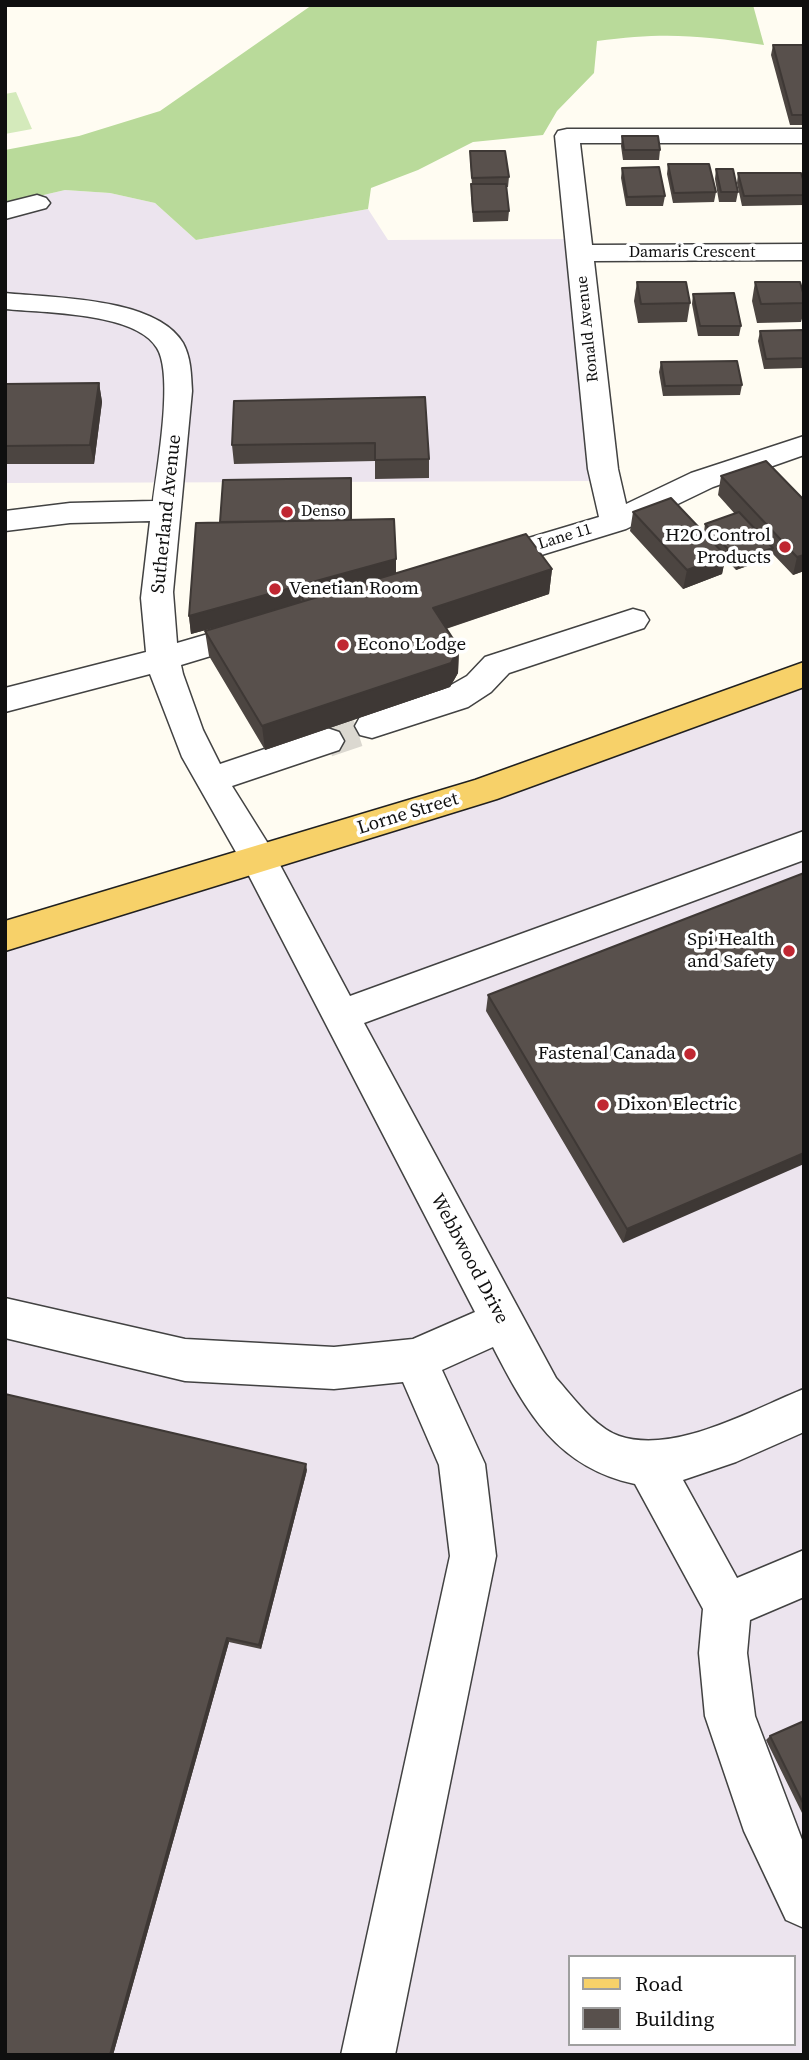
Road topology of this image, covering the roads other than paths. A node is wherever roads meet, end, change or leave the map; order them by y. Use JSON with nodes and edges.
{"nodes":[{"id":1,"x":804,"y":135,"type":"edge"},
{"id":2,"x":37,"y":202,"type":"dead end"},
{"id":3,"x":5,"y":211,"type":"edge"},
{"id":4,"x":804,"y":252,"type":"edge"},
{"id":5,"x":580,"y":253,"type":"junction"},
{"id":6,"x":5,"y":301,"type":"edge"},
{"id":7,"x":804,"y":445,"type":"edge"},
{"id":8,"x":166,"y":511,"type":"junction"},
{"id":9,"x":5,"y":521,"type":"edge"},
{"id":10,"x":615,"y":522,"type":"junction"},
{"id":11,"x":462,"y":568,"type":"edge"},
{"id":12,"x":634,"y":620,"type":"dead end"},
{"id":13,"x":282,"y":623,"type":"edge"},
{"id":14,"x":164,"y":659,"type":"junction"},
{"id":15,"x":804,"y":674,"type":"edge"},
{"id":16,"x":5,"y":699,"type":"edge"},
{"id":17,"x":372,"y":726,"type":"tunnel mouth"},
{"id":18,"x":327,"y":741,"type":"tunnel mouth"},
{"id":19,"x":212,"y":780,"type":"junction"},
{"id":20,"x":804,"y":845,"type":"edge"},
{"id":21,"x":259,"y":860,"type":"junction"},
{"id":22,"x":5,"y":936,"type":"edge"},
{"id":23,"x":341,"y":1015,"type":"junction"},
{"id":24,"x":5,"y":1318,"type":"edge"},
{"id":25,"x":502,"y":1321,"type":"junction"},
{"id":26,"x":415,"y":1360,"type":"junction"},
{"id":27,"x":804,"y":1410,"type":"edge"},
{"id":28,"x":648,"y":1462,"type":"junction"},
{"id":29,"x":804,"y":1573,"type":"edge"},
{"id":30,"x":727,"y":1606,"type":"junction"},
{"id":31,"x":804,"y":1902,"type":"edge"},
{"id":32,"x":368,"y":2055,"type":"edge"}],
"edges":[{"from":1,"to":5,"type":"street","name":"Ronald Avenue"},
{"from":2,"to":3,"type":"street"},
{"from":4,"to":5,"type":"street","name":"Damaris Crescent"},
{"from":5,"to":10,"type":"street","name":"Ronald Avenue"},
{"from":6,"to":8,"type":"street","name":"Sutherland Avenue"},
{"from":7,"to":10,"type":"street","name":"Lane 11"},
{"from":8,"to":9,"type":"street"},
{"from":8,"to":14,"type":"street","name":"Sutherland Avenue"},
{"from":10,"to":11,"type":"street","name":"Lane 11"},
{"from":12,"to":17,"type":"street"},
{"from":13,"to":14,"type":"street"},
{"from":14,"to":16,"type":"street"},
{"from":14,"to":19,"type":"street","name":"Sutherland Avenue"},
{"from":15,"to":21,"type":"main road","name":"Lorne Street"},
{"from":18,"to":19,"type":"street"},
{"from":19,"to":21,"type":"street","name":"Sutherland Avenue"},
{"from":20,"to":23,"type":"street"},
{"from":21,"to":22,"type":"main road","name":"Lorne Street"},
{"from":21,"to":23,"type":"street","name":"Webbwood Drive"},
{"from":23,"to":25,"type":"street","name":"Webbwood Drive"},
{"from":24,"to":26,"type":"street"},
{"from":25,"to":26,"type":"street"},
{"from":25,"to":28,"type":"street","name":"Webbwood Drive"},
{"from":26,"to":32,"type":"street"},
{"from":27,"to":28,"type":"street","name":"Webbwood Drive"},
{"from":28,"to":30,"type":"street"},
{"from":29,"to":30,"type":"street"},
{"from":30,"to":31,"type":"street"}]}
